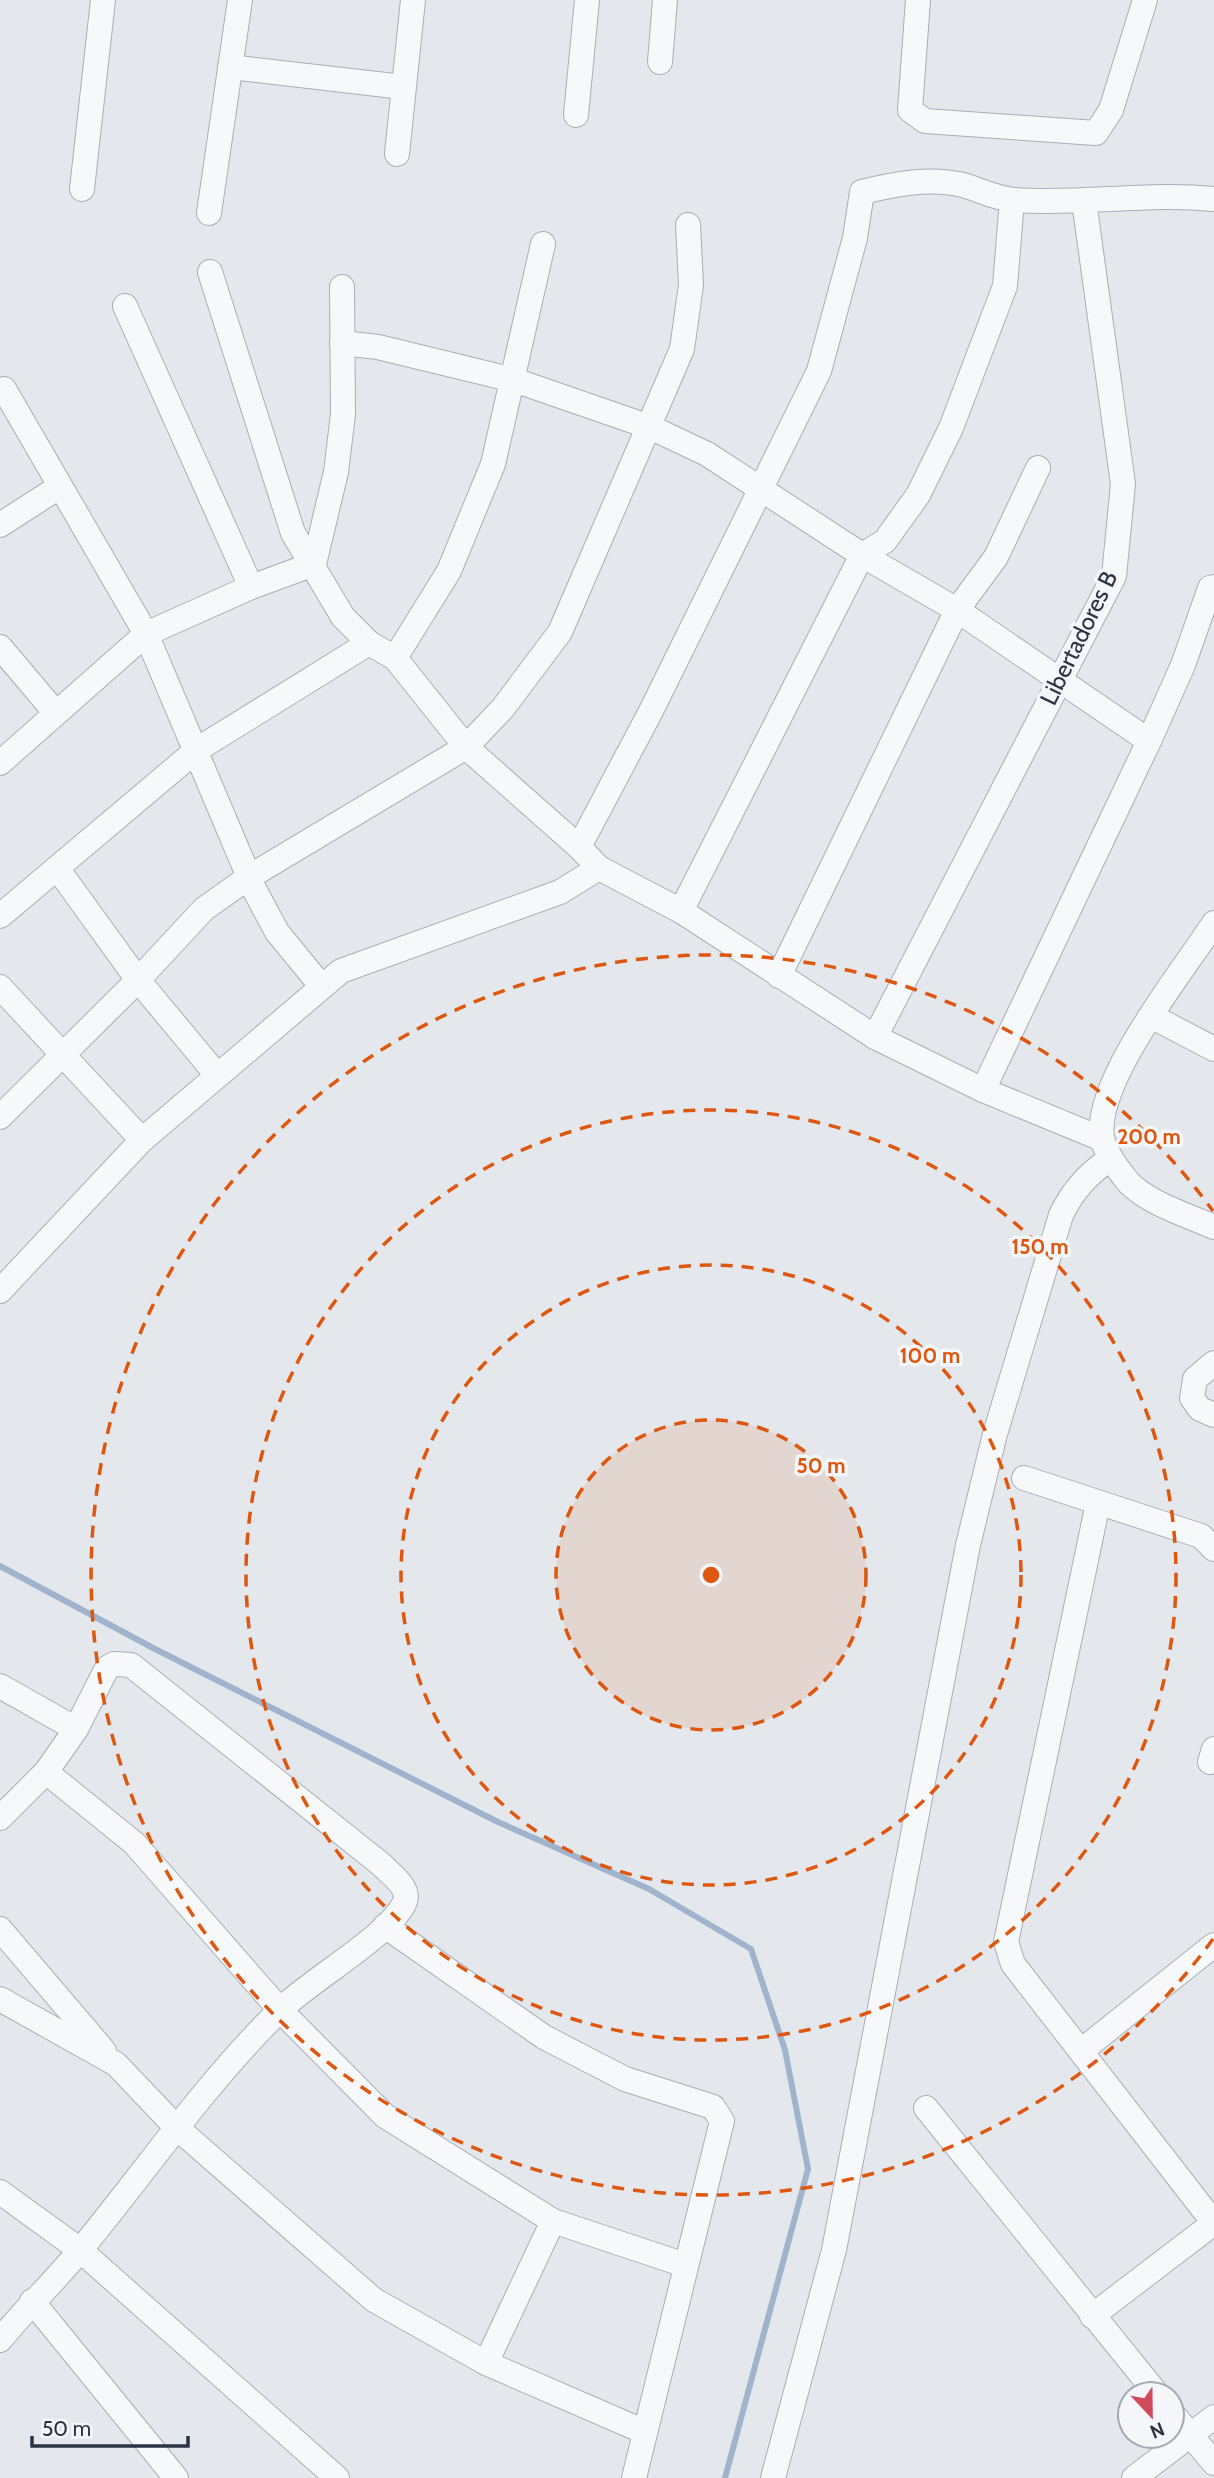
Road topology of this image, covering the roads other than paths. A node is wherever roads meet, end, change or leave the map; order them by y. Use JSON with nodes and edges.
{"nodes":[{"id":1,"x":103,"y":0,"type":"edge"},
{"id":2,"x":240,"y":0,"type":"edge"},
{"id":3,"x":413,"y":0,"type":"edge"},
{"id":4,"x":587,"y":0,"type":"edge"},
{"id":5,"x":666,"y":0,"type":"edge"},
{"id":6,"x":918,"y":0,"type":"edge"},
{"id":7,"x":1144,"y":0,"type":"edge"},
{"id":8,"x":660,"y":62,"type":"dead end"},
{"id":9,"x":230,"y":67,"type":"junction"},
{"id":10,"x":403,"y":87,"type":"junction"},
{"id":11,"x":576,"y":115,"type":"dead end"},
{"id":12,"x":397,"y":154,"type":"dead end"},
{"id":13,"x":82,"y":189,"type":"dead end"},
{"id":14,"x":1214,"y":199,"type":"edge"},
{"id":15,"x":1012,"y":201,"type":"junction"},
{"id":16,"x":1084,"y":201,"type":"junction"},
{"id":17,"x":209,"y":213,"type":"dead end"},
{"id":18,"x":688,"y":225,"type":"dead end"},
{"id":19,"x":543,"y":244,"type":"dead end"},
{"id":20,"x":210,"y":272,"type":"dead end"},
{"id":21,"x":342,"y":286,"type":"dead end"},
{"id":22,"x":125,"y":306,"type":"dead end"},
{"id":23,"x":342,"y":343,"type":"junction"},
{"id":24,"x":514,"y":380,"type":"junction"},
{"id":25,"x":4,"y":389,"type":"dead end"},
{"id":26,"x":650,"y":427,"type":"junction"},
{"id":27,"x":1038,"y":468,"type":"dead end"},
{"id":28,"x":59,"y":487,"type":"junction"},
{"id":29,"x":760,"y":489,"type":"junction"},
{"id":30,"x":0,"y":525,"type":"edge"},
{"id":31,"x":862,"y":555,"type":"junction"},
{"id":32,"x":314,"y":564,"type":"junction"},
{"id":33,"x":251,"y":587,"type":"junction"},
{"id":34,"x":1214,"y":587,"type":"edge"},
{"id":35,"x":957,"y":610,"type":"junction"},
{"id":36,"x":146,"y":634,"type":"junction"},
{"id":37,"x":369,"y":643,"type":"junction"},
{"id":38,"x":0,"y":647,"type":"edge"},
{"id":39,"x":395,"y":658,"type":"junction"},
{"id":40,"x":1060,"y":681,"type":"junction"},
{"id":41,"x":55,"y":712,"type":"junction"},
{"id":42,"x":1149,"y":741,"type":"junction"},
{"id":43,"x":466,"y":747,"type":"junction"},
{"id":44,"x":198,"y":750,"type":"junction"},
{"id":45,"x":0,"y":763,"type":"edge"},
{"id":46,"x":579,"y":847,"type":"junction"},
{"id":47,"x":57,"y":868,"type":"junction"},
{"id":48,"x":599,"y":868,"type":"junction"},
{"id":49,"x":249,"y":877,"type":"junction"},
{"id":50,"x":681,"y":911,"type":"junction"},
{"id":51,"x":0,"y":916,"type":"edge"},
{"id":52,"x":1214,"y":923,"type":"edge"},
{"id":53,"x":779,"y":976,"type":"junction"},
{"id":54,"x":138,"y":980,"type":"junction"},
{"id":55,"x":0,"y":987,"type":"edge"},
{"id":56,"x":322,"y":987,"type":"junction"},
{"id":57,"x":1151,"y":1016,"type":"junction"},
{"id":58,"x":875,"y":1037,"type":"junction"},
{"id":59,"x":1214,"y":1049,"type":"edge"},
{"id":60,"x":61,"y":1055,"type":"junction"},
{"id":61,"x":217,"y":1075,"type":"junction"},
{"id":62,"x":984,"y":1090,"type":"junction"},
{"id":63,"x":0,"y":1117,"type":"edge"},
{"id":64,"x":142,"y":1140,"type":"junction"},
{"id":65,"x":1107,"y":1149,"type":"junction"},
{"id":66,"x":1214,"y":1227,"type":"edge"},
{"id":67,"x":0,"y":1291,"type":"edge"},
{"id":68,"x":1214,"y":1363,"type":"edge"},
{"id":69,"x":1214,"y":1415,"type":"edge"},
{"id":70,"x":1024,"y":1478,"type":"dead end"},
{"id":71,"x":1098,"y":1503,"type":"junction"},
{"id":72,"x":1214,"y":1549,"type":"edge"},
{"id":73,"x":0,"y":1686,"type":"edge"},
{"id":74,"x":76,"y":1729,"type":"junction"},
{"id":75,"x":46,"y":1772,"type":"junction"},
{"id":76,"x":0,"y":1818,"type":"edge"},
{"id":77,"x":385,"y":1926,"type":"junction"},
{"id":78,"x":0,"y":1928,"type":"edge"},
{"id":79,"x":1214,"y":1945,"type":"edge"},
{"id":80,"x":0,"y":1999,"type":"edge"},
{"id":81,"x":280,"y":2010,"type":"junction"},
{"id":82,"x":1081,"y":2050,"type":"junction"},
{"id":83,"x":116,"y":2064,"type":"junction"},
{"id":84,"x":926,"y":2108,"type":"dead end"},
{"id":85,"x":176,"y":2127,"type":"junction"},
{"id":86,"x":0,"y":2192,"type":"edge"},
{"id":87,"x":553,"y":2221,"type":"junction"},
{"id":88,"x":1214,"y":2223,"type":"edge"},
{"id":89,"x":80,"y":2250,"type":"junction"},
{"id":90,"x":685,"y":2265,"type":"junction"},
{"id":91,"x":32,"y":2301,"type":"junction"},
{"id":92,"x":1092,"y":2316,"type":"junction"},
{"id":93,"x":0,"y":2340,"type":"edge"},
{"id":94,"x":486,"y":2363,"type":"junction"},
{"id":95,"x":1145,"y":2380,"type":"edge"},
{"id":96,"x":1214,"y":2417,"type":"edge"},
{"id":97,"x":1186,"y":2429,"type":"edge"},
{"id":98,"x":645,"y":2432,"type":"junction"},
{"id":99,"x":1191,"y":2435,"type":"junction"},
{"id":100,"x":1214,"y":2463,"type":"edge"},
{"id":101,"x":1214,"y":2470,"type":"edge"},
{"id":102,"x":176,"y":2478,"type":"edge"},
{"id":103,"x":337,"y":2478,"type":"edge"},
{"id":104,"x":634,"y":2478,"type":"edge"},
{"id":105,"x":773,"y":2478,"type":"edge"},
{"id":106,"x":1134,"y":2478,"type":"edge"},
{"id":107,"x":1203,"y":2478,"type":"edge"}],
"edges":[{"from":1,"to":13,"type":"street"},
{"from":2,"to":9,"type":"street"},
{"from":3,"to":10,"type":"street"},
{"from":4,"to":11,"type":"street"},
{"from":5,"to":8,"type":"street"},
{"from":6,"to":7,"type":"street"},
{"from":9,"to":10,"type":"street"},
{"from":9,"to":17,"type":"street"},
{"from":10,"to":12,"type":"street"},
{"from":14,"to":16,"type":"street"},
{"from":15,"to":16,"type":"street"},
{"from":15,"to":29,"type":"street"},
{"from":15,"to":31,"type":"street"},
{"from":16,"to":40,"type":"street","name":"Libertadores B"},
{"from":18,"to":26,"type":"street"},
{"from":19,"to":24,"type":"street"},
{"from":20,"to":32,"type":"street"},
{"from":21,"to":23,"type":"street"},
{"from":22,"to":33,"type":"street"},
{"from":23,"to":24,"type":"street"},
{"from":23,"to":32,"type":"street"},
{"from":24,"to":26,"type":"street"},
{"from":24,"to":39,"type":"street"},
{"from":25,"to":28,"type":"street"},
{"from":26,"to":29,"type":"street"},
{"from":26,"to":43,"type":"street"},
{"from":27,"to":35,"type":"street"},
{"from":28,"to":30,"type":"street"},
{"from":28,"to":36,"type":"street"},
{"from":29,"to":31,"type":"street"},
{"from":29,"to":46,"type":"street"},
{"from":31,"to":35,"type":"street"},
{"from":31,"to":50,"type":"street"},
{"from":32,"to":33,"type":"street"},
{"from":32,"to":37,"type":"street"},
{"from":33,"to":36,"type":"street"},
{"from":34,"to":42,"type":"street"},
{"from":35,"to":40,"type":"street"},
{"from":35,"to":53,"type":"street"},
{"from":36,"to":41,"type":"street"},
{"from":36,"to":44,"type":"street"},
{"from":37,"to":39,"type":"street"},
{"from":37,"to":44,"type":"street"},
{"from":38,"to":41,"type":"street"},
{"from":39,"to":43,"type":"street"},
{"from":40,"to":42,"type":"street"},
{"from":40,"to":58,"type":"street","name":"Libertadores B"},
{"from":41,"to":45,"type":"street"},
{"from":42,"to":62,"type":"street"},
{"from":43,"to":46,"type":"street"},
{"from":43,"to":49,"type":"street"},
{"from":44,"to":47,"type":"street"},
{"from":44,"to":49,"type":"street"},
{"from":46,"to":48,"type":"street"},
{"from":47,"to":51,"type":"street"},
{"from":47,"to":54,"type":"street"},
{"from":48,"to":50,"type":"street"},
{"from":48,"to":56,"type":"street"},
{"from":49,"to":54,"type":"street"},
{"from":49,"to":56,"type":"street"},
{"from":50,"to":53,"type":"street"},
{"from":52,"to":57,"type":"street"},
{"from":53,"to":58,"type":"street"},
{"from":54,"to":60,"type":"street"},
{"from":54,"to":61,"type":"street"},
{"from":55,"to":60,"type":"street"},
{"from":56,"to":61,"type":"street"},
{"from":57,"to":59,"type":"street"},
{"from":57,"to":65,"type":"street"},
{"from":58,"to":62,"type":"street"},
{"from":60,"to":63,"type":"street"},
{"from":60,"to":64,"type":"street"},
{"from":61,"to":64,"type":"street"},
{"from":62,"to":65,"type":"street"},
{"from":64,"to":67,"type":"street"},
{"from":65,"to":66,"type":"street"},
{"from":65,"to":105,"type":"street"},
{"from":68,"to":69,"type":"street"},
{"from":70,"to":71,"type":"street"},
{"from":71,"to":72,"type":"street"},
{"from":71,"to":82,"type":"street"},
{"from":73,"to":74,"type":"street"},
{"from":74,"to":75,"type":"street"},
{"from":74,"to":77,"type":"street"},
{"from":75,"to":76,"type":"street"},
{"from":75,"to":81,"type":"street"},
{"from":77,"to":81,"type":"street"},
{"from":77,"to":90,"type":"street"},
{"from":78,"to":83,"type":"street"},
{"from":79,"to":82,"type":"street"},
{"from":80,"to":83,"type":"street"},
{"from":81,"to":85,"type":"street"},
{"from":81,"to":87,"type":"street"},
{"from":82,"to":88,"type":"street"},
{"from":83,"to":85,"type":"street"},
{"from":84,"to":92,"type":"street"},
{"from":85,"to":89,"type":"street"},
{"from":85,"to":94,"type":"street"},
{"from":86,"to":89,"type":"street"},
{"from":87,"to":90,"type":"street"},
{"from":87,"to":94,"type":"street"},
{"from":88,"to":92,"type":"street"},
{"from":89,"to":91,"type":"street"},
{"from":89,"to":103,"type":"street"},
{"from":90,"to":98,"type":"street"},
{"from":91,"to":93,"type":"street"},
{"from":91,"to":102,"type":"street"},
{"from":92,"to":95,"type":"street"},
{"from":94,"to":98,"type":"street"},
{"from":96,"to":99,"type":"street"},
{"from":97,"to":99,"type":"street"},
{"from":98,"to":104,"type":"street"},
{"from":99,"to":100,"type":"street"},
{"from":99,"to":106,"type":"street"},
{"from":101,"to":107,"type":"street"}]}
